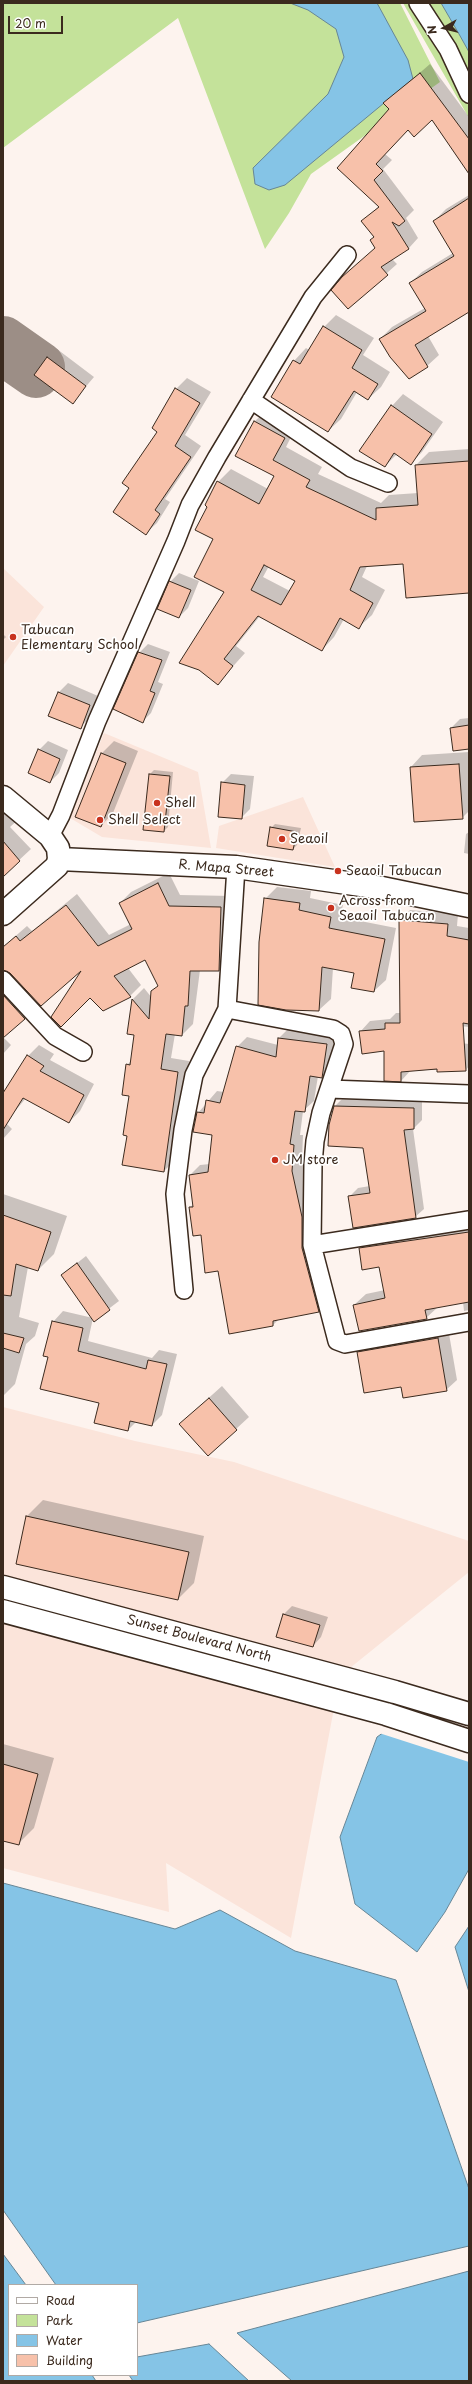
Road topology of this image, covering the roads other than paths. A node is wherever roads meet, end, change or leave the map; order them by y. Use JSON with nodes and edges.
{"nodes":[{"id":1,"x":418,"y":3,"type":"edge"},
{"id":2,"x":469,"y":94,"type":"edge"},
{"id":3,"x":347,"y":255,"type":"dead end"},
{"id":4,"x":251,"y":400,"type":"junction"},
{"id":5,"x":388,"y":483,"type":"dead end"},
{"id":6,"x":3,"y":797,"type":"edge"},
{"id":7,"x":50,"y":836,"type":"junction"},
{"id":8,"x":59,"y":859,"type":"junction"},
{"id":9,"x":236,"y":868,"type":"junction"},
{"id":10,"x":469,"y":906,"type":"edge"},
{"id":11,"x":3,"y":914,"type":"edge"},
{"id":12,"x":3,"y":980,"type":"edge"},
{"id":13,"x":227,"y":1009,"type":"junction"},
{"id":14,"x":82,"y":1052,"type":"dead end"},
{"id":15,"x":329,"y":1089,"type":"junction"},
{"id":16,"x":469,"y":1094,"type":"edge"},
{"id":17,"x":469,"y":1220,"type":"edge"},
{"id":18,"x":312,"y":1245,"type":"junction"},
{"id":19,"x":184,"y":1290,"type":"dead end"},
{"id":20,"x":469,"y":1322,"type":"edge"},
{"id":21,"x":3,"y":1587,"type":"edge"},
{"id":22,"x":3,"y":1611,"type":"edge"},
{"id":23,"x":469,"y":1714,"type":"edge"},
{"id":24,"x":469,"y":1741,"type":"edge"}],
"edges":[{"from":1,"to":2,"type":"street"},
{"from":3,"to":4,"type":"street"},
{"from":4,"to":5,"type":"street"},
{"from":4,"to":7,"type":"street"},
{"from":6,"to":7,"type":"main road"},
{"from":7,"to":8,"type":"main road"},
{"from":8,"to":9,"type":"main road","name":"R. Mapa Street"},
{"from":8,"to":11,"type":"main road"},
{"from":9,"to":10,"type":"main road","name":"R. Mapa Street"},
{"from":9,"to":13,"type":"street"},
{"from":12,"to":14,"type":"street"},
{"from":13,"to":15,"type":"street"},
{"from":13,"to":19,"type":"street"},
{"from":15,"to":16,"type":"street"},
{"from":15,"to":18,"type":"street"},
{"from":17,"to":18,"type":"street"},
{"from":18,"to":20,"type":"street"},
{"from":21,"to":23,"type":"main road","name":"Sunset Boulevard North"},
{"from":22,"to":24,"type":"main road","name":"Sunset Boulevard North"}]}
